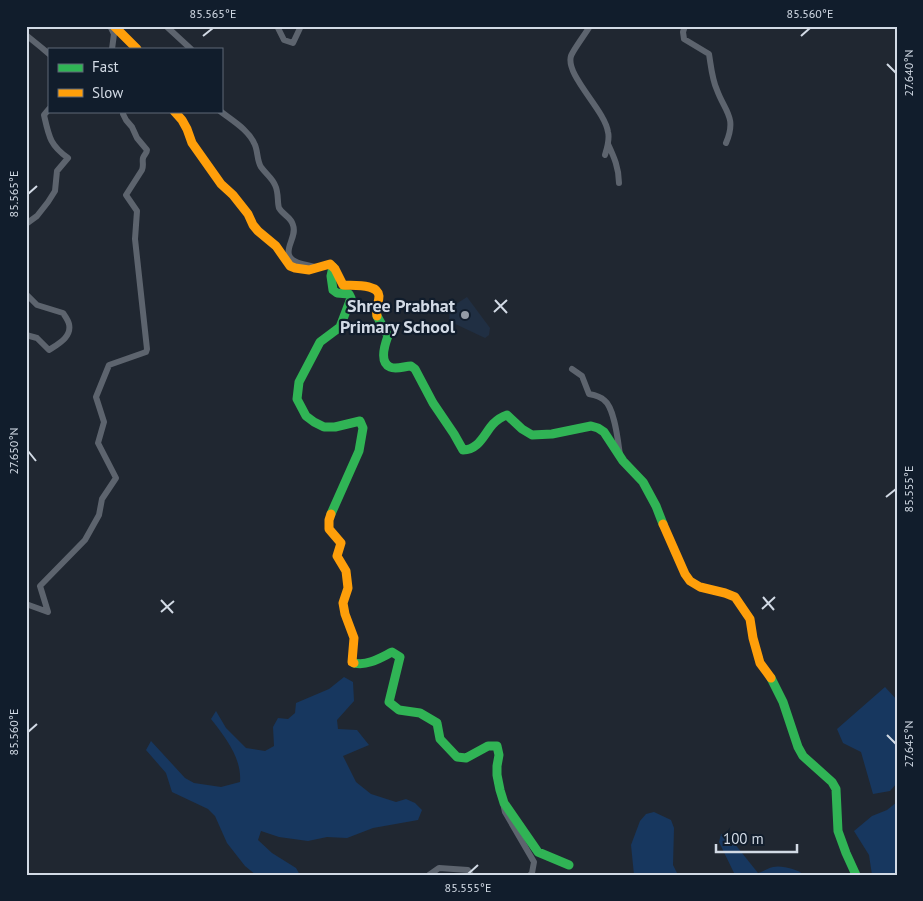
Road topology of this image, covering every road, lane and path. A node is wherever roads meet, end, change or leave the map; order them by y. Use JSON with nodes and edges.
{"nodes":[{"id":1,"x":110,"y":26,"type":"edge"},
{"id":2,"x":114,"y":26,"type":"edge"},
{"id":3,"x":166,"y":26,"type":"edge"},
{"id":4,"x":277,"y":26,"type":"edge"},
{"id":5,"x":301,"y":26,"type":"edge"},
{"id":6,"x":590,"y":26,"type":"edge"},
{"id":7,"x":685,"y":26,"type":"edge"},
{"id":8,"x":26,"y":35,"type":"edge"},
{"id":9,"x":112,"y":48,"type":"edge"},
{"id":10,"x":136,"y":48,"type":"edge"},
{"id":11,"x":190,"y":48,"type":"edge"},
{"id":12,"x":48,"y":53,"type":"edge"},
{"id":13,"x":48,"y":110,"type":"edge"},
{"id":14,"x":123,"y":112,"type":"edge"},
{"id":15,"x":175,"y":112,"type":"edge"},
{"id":16,"x":221,"y":112,"type":"edge"},
{"id":17,"x":726,"y":143,"type":"dead end"},
{"id":18,"x":608,"y":144,"type":"junction"},
{"id":19,"x":605,"y":156,"type":"dead end"},
{"id":20,"x":618,"y":183,"type":"dead end"},
{"id":21,"x":26,"y":224,"type":"edge"},
{"id":22,"x":317,"y":267,"type":"junction"},
{"id":23,"x":333,"y":267,"type":"junction"},
{"id":24,"x":26,"y":294,"type":"edge"},
{"id":25,"x":26,"y":335,"type":"edge"},
{"id":26,"x":572,"y":369,"type":"dead end"},
{"id":27,"x":620,"y":456,"type":"junction"},
{"id":28,"x":26,"y":604,"type":"edge"},
{"id":29,"x":501,"y":795,"type":"junction"},
{"id":30,"x":569,"y":866,"type":"dead end"},
{"id":31,"x":429,"y":875,"type":"edge"},
{"id":32,"x":471,"y":875,"type":"edge"},
{"id":33,"x":530,"y":875,"type":"edge"},
{"id":34,"x":856,"y":875,"type":"edge"}],
"edges":[{"from":1,"to":9,"type":"street"},
{"from":2,"to":10,"type":"main road"},
{"from":3,"to":11,"type":"street"},
{"from":4,"to":5,"type":"street"},
{"from":6,"to":18,"type":"street"},
{"from":7,"to":17,"type":"street"},
{"from":8,"to":12,"type":"street"},
{"from":13,"to":21,"type":"street"},
{"from":14,"to":28,"type":"street"},
{"from":15,"to":22,"type":"main road"},
{"from":16,"to":22,"type":"street"},
{"from":18,"to":19,"type":"street"},
{"from":18,"to":20,"type":"street"},
{"from":22,"to":23,"type":"main road"},
{"from":23,"to":27,"type":"main road"},
{"from":23,"to":29,"type":"main road"},
{"from":24,"to":25,"type":"street"},
{"from":26,"to":27,"type":"street"},
{"from":27,"to":34,"type":"main road"},
{"from":29,"to":30,"type":"main road"},
{"from":29,"to":33,"type":"street"},
{"from":31,"to":32,"type":"street"}]}
